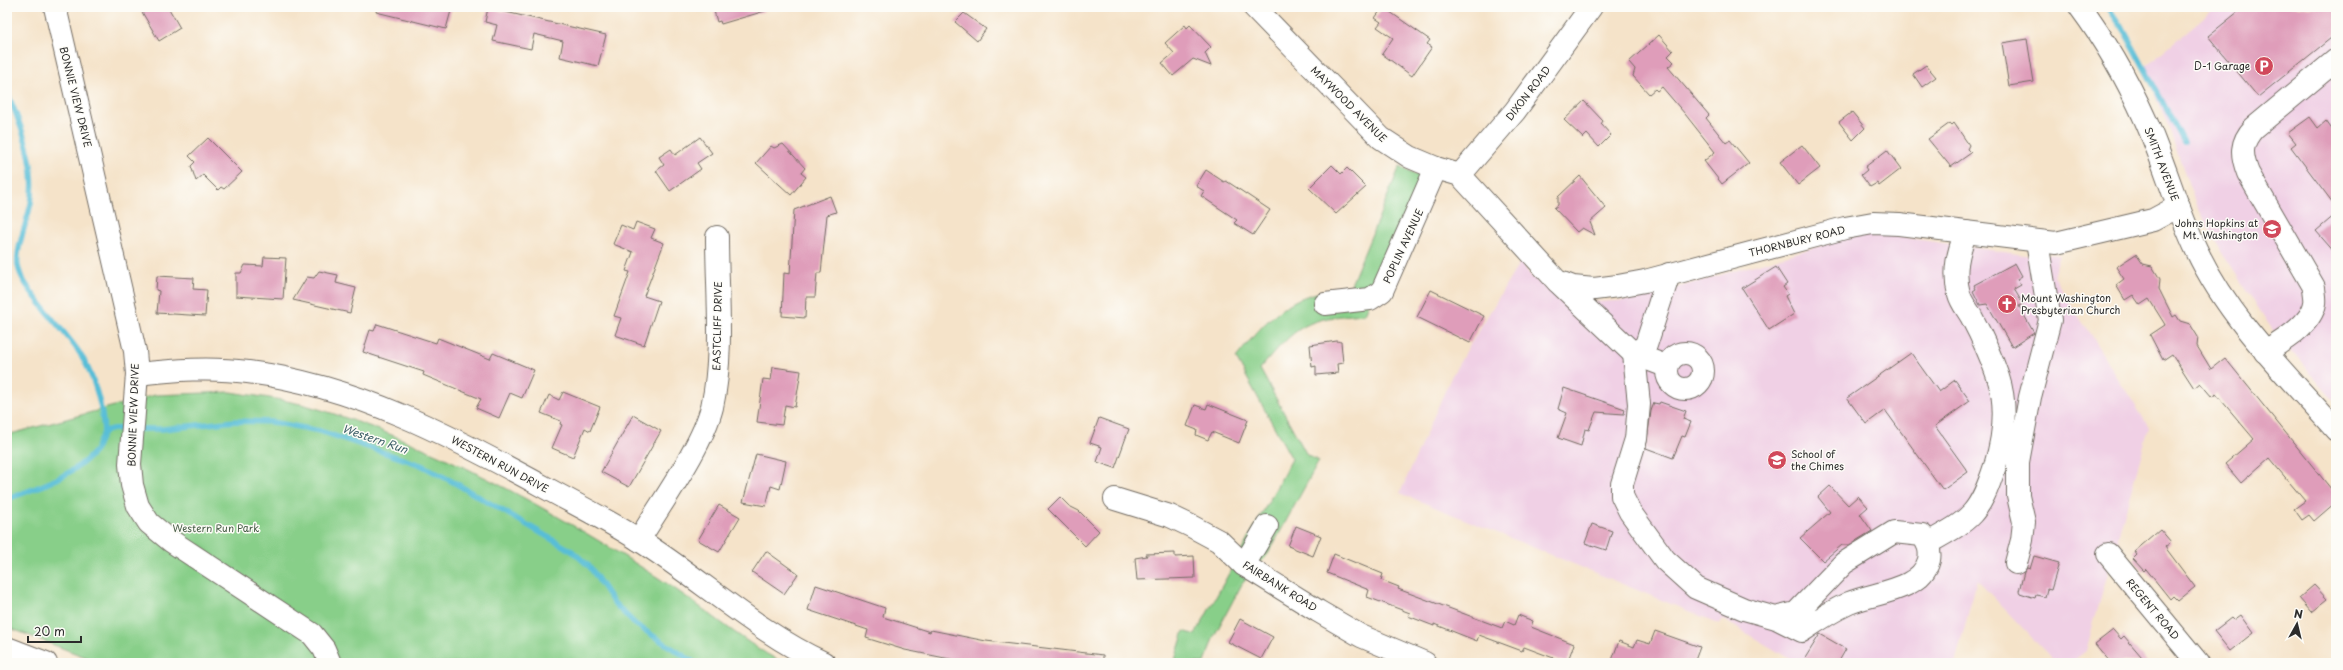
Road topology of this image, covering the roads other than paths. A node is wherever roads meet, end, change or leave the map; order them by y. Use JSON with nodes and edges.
{"nodes":[{"id":1,"x":55,"y":7,"type":"edge"},
{"id":2,"x":1254,"y":7,"type":"edge"},
{"id":3,"x":1591,"y":7,"type":"edge"},
{"id":4,"x":2080,"y":7,"type":"edge"},
{"id":5,"x":2336,"y":60,"type":"edge"},
{"id":6,"x":1436,"y":168,"type":"junction"},
{"id":7,"x":1460,"y":175,"type":"junction"},
{"id":8,"x":2179,"y":206,"type":"junction"},
{"id":9,"x":1966,"y":232,"type":"junction"},
{"id":10,"x":717,"y":238,"type":"dead end"},
{"id":11,"x":2037,"y":242,"type":"junction"},
{"id":12,"x":1669,"y":274,"type":"junction"},
{"id":13,"x":1557,"y":281,"type":"junction"},
{"id":14,"x":1325,"y":304,"type":"dead end"},
{"id":15,"x":2265,"y":352,"type":"junction"},
{"id":16,"x":1634,"y":354,"type":"junction"},
{"id":17,"x":1666,"y":366,"type":"dead end"},
{"id":18,"x":137,"y":374,"type":"junction"},
{"id":19,"x":2336,"y":430,"type":"edge"},
{"id":20,"x":1115,"y":499,"type":"dead end"},
{"id":21,"x":1267,"y":526,"type":"dead end"},
{"id":22,"x":639,"y":540,"type":"junction"},
{"id":23,"x":1928,"y":543,"type":"junction"},
{"id":24,"x":2108,"y":554,"type":"dead end"},
{"id":25,"x":2016,"y":563,"type":"dead end"},
{"id":26,"x":1244,"y":565,"type":"junction"},
{"id":27,"x":1776,"y":618,"type":"junction"},
{"id":28,"x":7,"y":648,"type":"edge"},
{"id":29,"x":46,"y":663,"type":"edge"},
{"id":30,"x":330,"y":663,"type":"edge"},
{"id":31,"x":824,"y":663,"type":"edge"},
{"id":32,"x":1425,"y":663,"type":"edge"},
{"id":33,"x":2198,"y":663,"type":"edge"}],
"edges":[{"from":1,"to":18,"type":"street","name":"BONNIE VIEW DRIVE"},
{"from":2,"to":6,"type":"street","name":"MAYWOOD AVENUE"},
{"from":3,"to":7,"type":"street","name":"DIXON ROAD"},
{"from":4,"to":8,"type":"street","name":"SMITH AVENUE"},
{"from":5,"to":15,"type":"street"},
{"from":6,"to":7,"type":"street","name":"MAYWOOD AVENUE"},
{"from":6,"to":14,"type":"street","name":"POPLIN AVENUE"},
{"from":7,"to":13,"type":"street","name":"THORNBURY ROAD"},
{"from":8,"to":11,"type":"street","name":"THORNBURY ROAD"},
{"from":8,"to":15,"type":"street","name":"SMITH AVENUE"},
{"from":9,"to":11,"type":"street","name":"THORNBURY ROAD"},
{"from":9,"to":12,"type":"street","name":"THORNBURY ROAD"},
{"from":9,"to":23,"type":"street"},
{"from":10,"to":22,"type":"street","name":"EASTCLIFF DRIVE"},
{"from":11,"to":25,"type":"street"},
{"from":12,"to":13,"type":"street","name":"THORNBURY ROAD"},
{"from":12,"to":16,"type":"street"},
{"from":13,"to":16,"type":"street"},
{"from":15,"to":19,"type":"street","name":"SMITH AVENUE"},
{"from":16,"to":17,"type":"street"},
{"from":16,"to":27,"type":"street"},
{"from":18,"to":22,"type":"street","name":"WESTERN RUN DRIVE"},
{"from":18,"to":30,"type":"street","name":"BONNIE VIEW DRIVE"},
{"from":20,"to":26,"type":"street","name":"FAIRBANK ROAD"},
{"from":21,"to":26,"type":"street"},
{"from":22,"to":31,"type":"street","name":"WESTERN RUN DRIVE"},
{"from":23,"to":27,"type":"street"},
{"from":23,"to":27,"type":"street"},
{"from":24,"to":33,"type":"street","name":"REGENT ROAD"},
{"from":26,"to":32,"type":"street","name":"FAIRBANK ROAD"},
{"from":28,"to":29,"type":"street"}]}
